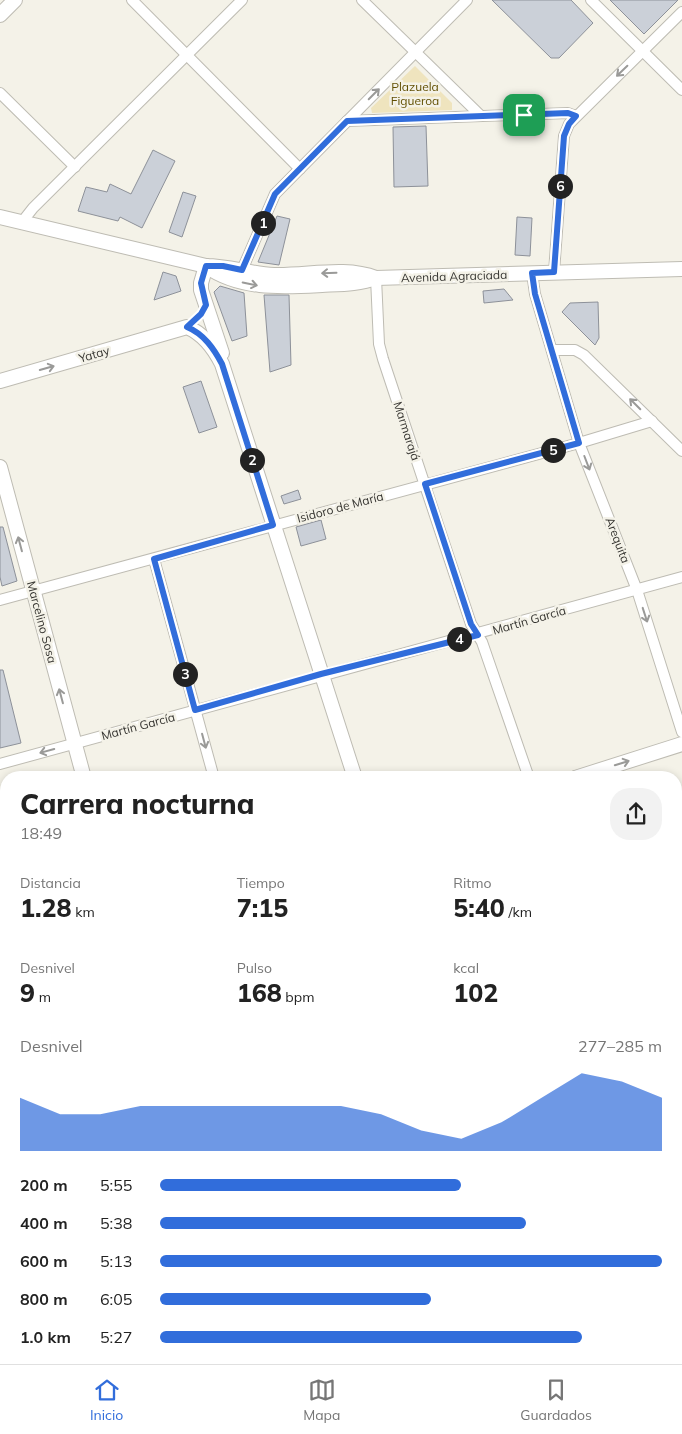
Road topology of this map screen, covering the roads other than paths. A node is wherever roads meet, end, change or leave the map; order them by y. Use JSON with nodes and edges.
{"nodes":[{"id":1,"x":15,"y":0,"type":"edge"},
{"id":2,"x":132,"y":0,"type":"edge"},
{"id":3,"x":242,"y":0,"type":"edge"},
{"id":4,"x":362,"y":0,"type":"edge"},
{"id":5,"x":467,"y":0,"type":"edge"},
{"id":6,"x":591,"y":0,"type":"edge"},
{"id":7,"x":682,"y":12,"type":"edge"},
{"id":8,"x":0,"y":15,"type":"edge"},
{"id":9,"x":643,"y":51,"type":"junction"},
{"id":10,"x":416,"y":52,"type":"junction"},
{"id":11,"x":187,"y":56,"type":"junction"},
{"id":12,"x":682,"y":90,"type":"edge"},
{"id":13,"x":0,"y":93,"type":"edge"},
{"id":14,"x":481,"y":116,"type":"junction"},
{"id":15,"x":576,"y":116,"type":"junction"},
{"id":16,"x":347,"y":121,"type":"junction"},
{"id":17,"x":75,"y":167,"type":"junction"},
{"id":18,"x":300,"y":169,"type":"junction"},
{"id":19,"x":0,"y":217,"type":"edge"},
{"id":20,"x":22,"y":222,"type":"junction"},
{"id":21,"x":206,"y":266,"type":"junction"},
{"id":22,"x":682,"y":268,"type":"edge"},
{"id":23,"x":242,"y":270,"type":"junction"},
{"id":24,"x":554,"y":272,"type":"junction"},
{"id":25,"x":532,"y":273,"type":"junction"},
{"id":26,"x":376,"y":278,"type":"junction"},
{"id":27,"x":206,"y":305,"type":"junction"},
{"id":28,"x":193,"y":330,"type":"junction"},
{"id":29,"x":552,"y":350,"type":"junction"},
{"id":30,"x":222,"y":364,"type":"junction"},
{"id":31,"x":0,"y":381,"type":"edge"},
{"id":32,"x":652,"y":421,"type":"junction"},
{"id":33,"x":579,"y":443,"type":"junction"},
{"id":34,"x":682,"y":451,"type":"edge"},
{"id":35,"x":0,"y":467,"type":"edge"},
{"id":36,"x":425,"y":484,"type":"junction"},
{"id":37,"x":273,"y":525,"type":"junction"},
{"id":38,"x":154,"y":559,"type":"junction"},
{"id":39,"x":682,"y":577,"type":"edge"},
{"id":40,"x":637,"y":590,"type":"junction"},
{"id":41,"x":33,"y":591,"type":"junction"},
{"id":42,"x":0,"y":600,"type":"edge"},
{"id":43,"x":478,"y":635,"type":"junction"},
{"id":44,"x":321,"y":674,"type":"junction"},
{"id":45,"x":195,"y":710,"type":"junction"},
{"id":46,"x":682,"y":732,"type":"edge"},
{"id":47,"x":74,"y":743,"type":"junction"},
{"id":48,"x":682,"y":744,"type":"edge"},
{"id":49,"x":0,"y":764,"type":"edge"},
{"id":50,"x":82,"y":771,"type":"edge"},
{"id":51,"x":212,"y":771,"type":"edge"},
{"id":52,"x":352,"y":771,"type":"edge"},
{"id":53,"x":528,"y":771,"type":"edge"},
{"id":54,"x":597,"y":771,"type":"edge"}],
"edges":[{"from":1,"to":8,"type":"main road"},
{"from":2,"to":11,"type":"street"},
{"from":3,"to":11,"type":"street"},
{"from":4,"to":10,"type":"street"},
{"from":5,"to":10,"type":"street"},
{"from":6,"to":9,"type":"street"},
{"from":7,"to":9,"type":"street"},
{"from":9,"to":12,"type":"street"},
{"from":9,"to":15,"type":"street","one_way":true},
{"from":10,"to":14,"type":"street"},
{"from":16,"to":10,"type":"street","one_way":true},
{"from":11,"to":17,"type":"street"},
{"from":11,"to":18,"type":"street"},
{"from":13,"to":17,"type":"street"},
{"from":14,"to":15,"type":"street"},
{"from":14,"to":16,"type":"street"},
{"from":15,"to":24,"type":"street"},
{"from":16,"to":18,"type":"street"},
{"from":17,"to":20,"type":"street"},
{"from":18,"to":23,"type":"street"},
{"from":19,"to":20,"type":"main road","name":"Avenida Agraciada"},
{"from":20,"to":21,"type":"main road","name":"Avenida Agraciada"},
{"from":21,"to":23,"type":"main road","name":"Avenida Agraciada"},
{"from":21,"to":26,"type":"main road","name":"Avenida Agraciada","one_way":true},
{"from":21,"to":27,"type":"main road"},
{"from":22,"to":24,"type":"main road","name":"Avenida Agraciada"},
{"from":26,"to":23,"type":"main road","name":"Avenida Agraciada","one_way":true},
{"from":24,"to":25,"type":"main road","name":"Avenida Agraciada"},
{"from":25,"to":26,"type":"main road","name":"Avenida Agraciada"},
{"from":25,"to":29,"type":"street","name":"Arequita"},
{"from":26,"to":36,"type":"street","name":"Marmarajá"},
{"from":27,"to":28,"type":"main road"},
{"from":27,"to":30,"type":"main road"},
{"from":28,"to":30,"type":"main road"},
{"from":31,"to":28,"type":"main road","name":"Yatay","one_way":true},
{"from":32,"to":29,"type":"street","one_way":true},
{"from":29,"to":33,"type":"street","name":"Arequita"},
{"from":30,"to":37,"type":"main road"},
{"from":32,"to":33,"type":"street","name":"Isidoro de María"},
{"from":32,"to":34,"type":"street"},
{"from":33,"to":36,"type":"street","name":"Isidoro de María"},
{"from":33,"to":40,"type":"street","name":"Arequita","one_way":true},
{"from":41,"to":35,"type":"main road","name":"Marcelino Sosa","one_way":true},
{"from":36,"to":37,"type":"street","name":"Isidoro de María"},
{"from":36,"to":43,"type":"street","name":"Marmarajá"},
{"from":37,"to":38,"type":"street","name":"Isidoro de María"},
{"from":37,"to":44,"type":"main road"},
{"from":38,"to":41,"type":"street","name":"Isidoro de María"},
{"from":38,"to":45,"type":"street"},
{"from":39,"to":40,"type":"street","name":"Martín García"},
{"from":40,"to":43,"type":"street","name":"Martín García"},
{"from":40,"to":46,"type":"street","name":"Arequita","one_way":true},
{"from":41,"to":42,"type":"street","name":"Isidoro de María"},
{"from":47,"to":41,"type":"main road","name":"Marcelino Sosa","one_way":true},
{"from":43,"to":44,"type":"street","name":"Martín García"},
{"from":43,"to":53,"type":"street","name":"Marmarajá"},
{"from":44,"to":45,"type":"street","name":"Martín García"},
{"from":44,"to":52,"type":"main road"},
{"from":45,"to":47,"type":"street","name":"Martín García"},
{"from":45,"to":51,"type":"street","one_way":true},
{"from":47,"to":49,"type":"street","name":"Martín García","one_way":true},
{"from":47,"to":50,"type":"main road","name":"Marcelino Sosa"},
{"from":54,"to":48,"type":"main road","one_way":true}]}
